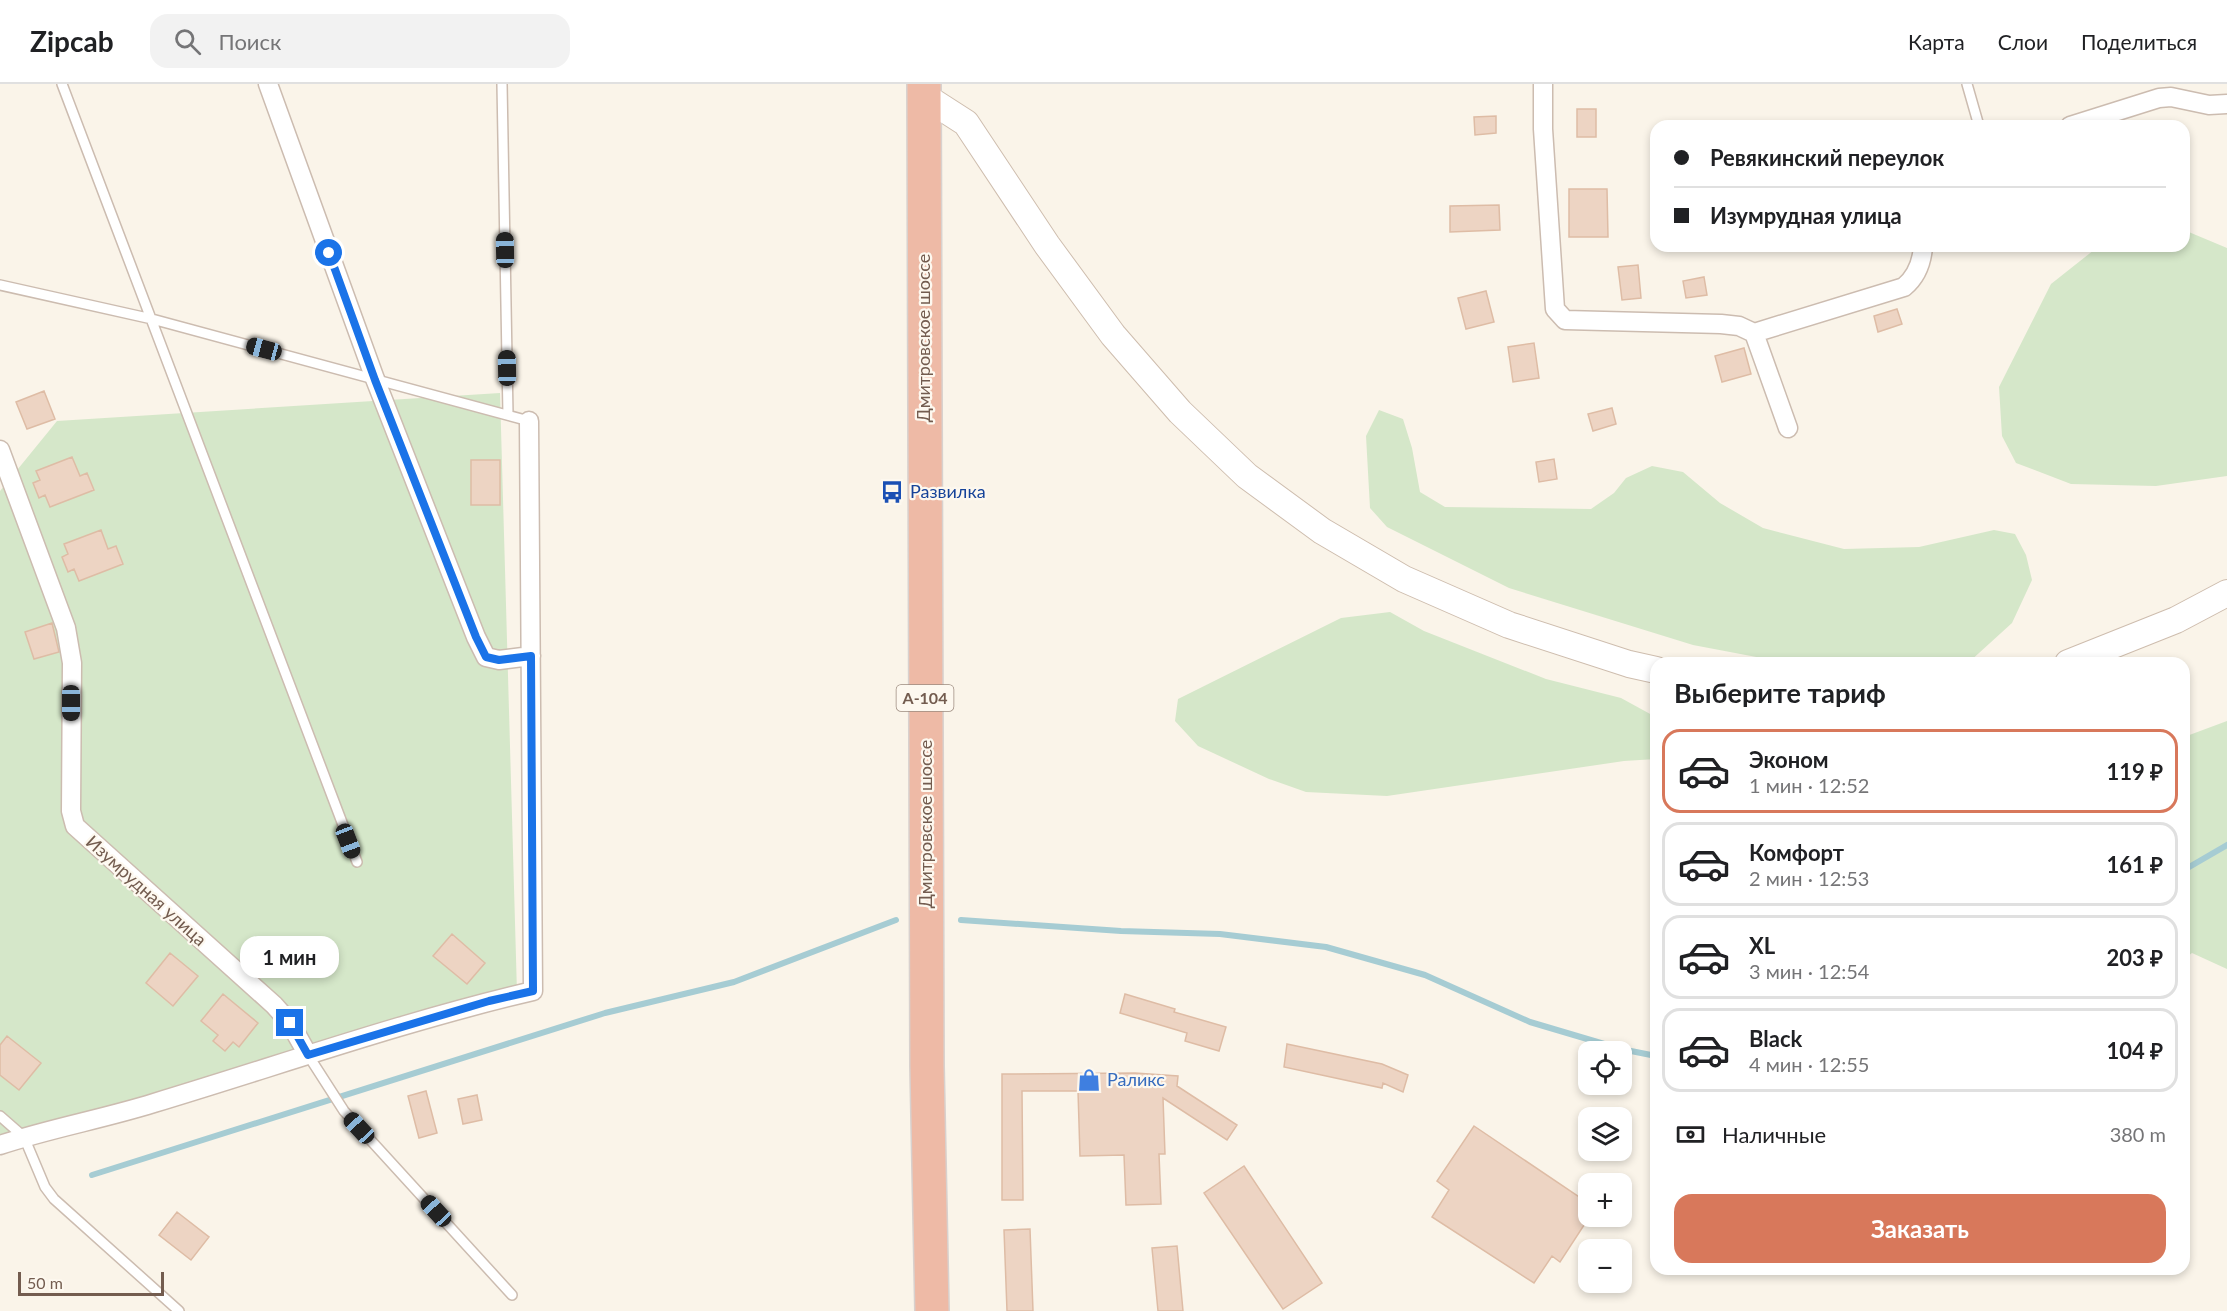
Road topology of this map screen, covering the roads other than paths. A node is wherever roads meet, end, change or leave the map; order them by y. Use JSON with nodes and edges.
{"nodes":[{"id":1,"x":62,"y":84,"type":"edge"},
{"id":2,"x":268,"y":84,"type":"edge"},
{"id":3,"x":502,"y":84,"type":"edge"},
{"id":4,"x":1543,"y":84,"type":"edge"},
{"id":5,"x":1967,"y":84,"type":"edge"},
{"id":6,"x":924,"y":90,"type":"edge"},
{"id":7,"x":2227,"y":104,"type":"edge"},
{"id":8,"x":1977,"y":120,"type":"edge"},
{"id":9,"x":2089,"y":120,"type":"edge"},
{"id":10,"x":1923,"y":252,"type":"edge"},
{"id":11,"x":0,"y":285,"type":"edge"},
{"id":12,"x":152,"y":319,"type":"junction"},
{"id":13,"x":1754,"y":333,"type":"junction"},
{"id":14,"x":375,"y":380,"type":"junction"},
{"id":15,"x":508,"y":416,"type":"junction"},
{"id":16,"x":529,"y":421,"type":"joint"},
{"id":17,"x":1788,"y":428,"type":"dead end"},
{"id":18,"x":0,"y":450,"type":"edge"},
{"id":19,"x":2227,"y":593,"type":"edge"},
{"id":20,"x":531,"y":656,"type":"junction"},
{"id":21,"x":2083,"y":657,"type":"edge"},
{"id":22,"x":1650,"y":669,"type":"edge"},
{"id":23,"x":357,"y":862,"type":"dead end"},
{"id":24,"x":308,"y":1055,"type":"junction"},
{"id":25,"x":0,"y":1116,"type":"edge"},
{"id":26,"x":24,"y":1137,"type":"junction"},
{"id":27,"x":0,"y":1144,"type":"edge"},
{"id":28,"x":512,"y":1295,"type":"dead end"},
{"id":29,"x":179,"y":1311,"type":"edge"},
{"id":30,"x":932,"y":1311,"type":"edge"}],
"edges":[{"from":1,"to":12,"type":"lane"},
{"from":2,"to":14,"type":"street"},
{"from":3,"to":15,"type":"lane"},
{"from":4,"to":13,"type":"street"},
{"from":5,"to":8,"type":"lane"},
{"from":6,"to":22,"type":"street"},
{"from":6,"to":30,"type":"highway","name":"Дмитровское шоссе","number":"А-104"},
{"from":7,"to":9,"type":"street"},
{"from":10,"to":13,"type":"street"},
{"from":11,"to":12,"type":"lane"},
{"from":12,"to":14,"type":"lane"},
{"from":12,"to":23,"type":"lane"},
{"from":13,"to":17,"type":"street"},
{"from":14,"to":15,"type":"lane"},
{"from":14,"to":20,"type":"street"},
{"from":15,"to":16,"type":"lane"},
{"from":16,"to":20,"type":"street"},
{"from":18,"to":24,"type":"street","name":"Изумрудная улица"},
{"from":19,"to":21,"type":"street"},
{"from":20,"to":24,"type":"street"},
{"from":24,"to":26,"type":"street"},
{"from":24,"to":28,"type":"lane"},
{"from":25,"to":26,"type":"lane"},
{"from":26,"to":27,"type":"street"},
{"from":26,"to":29,"type":"lane"}]}
